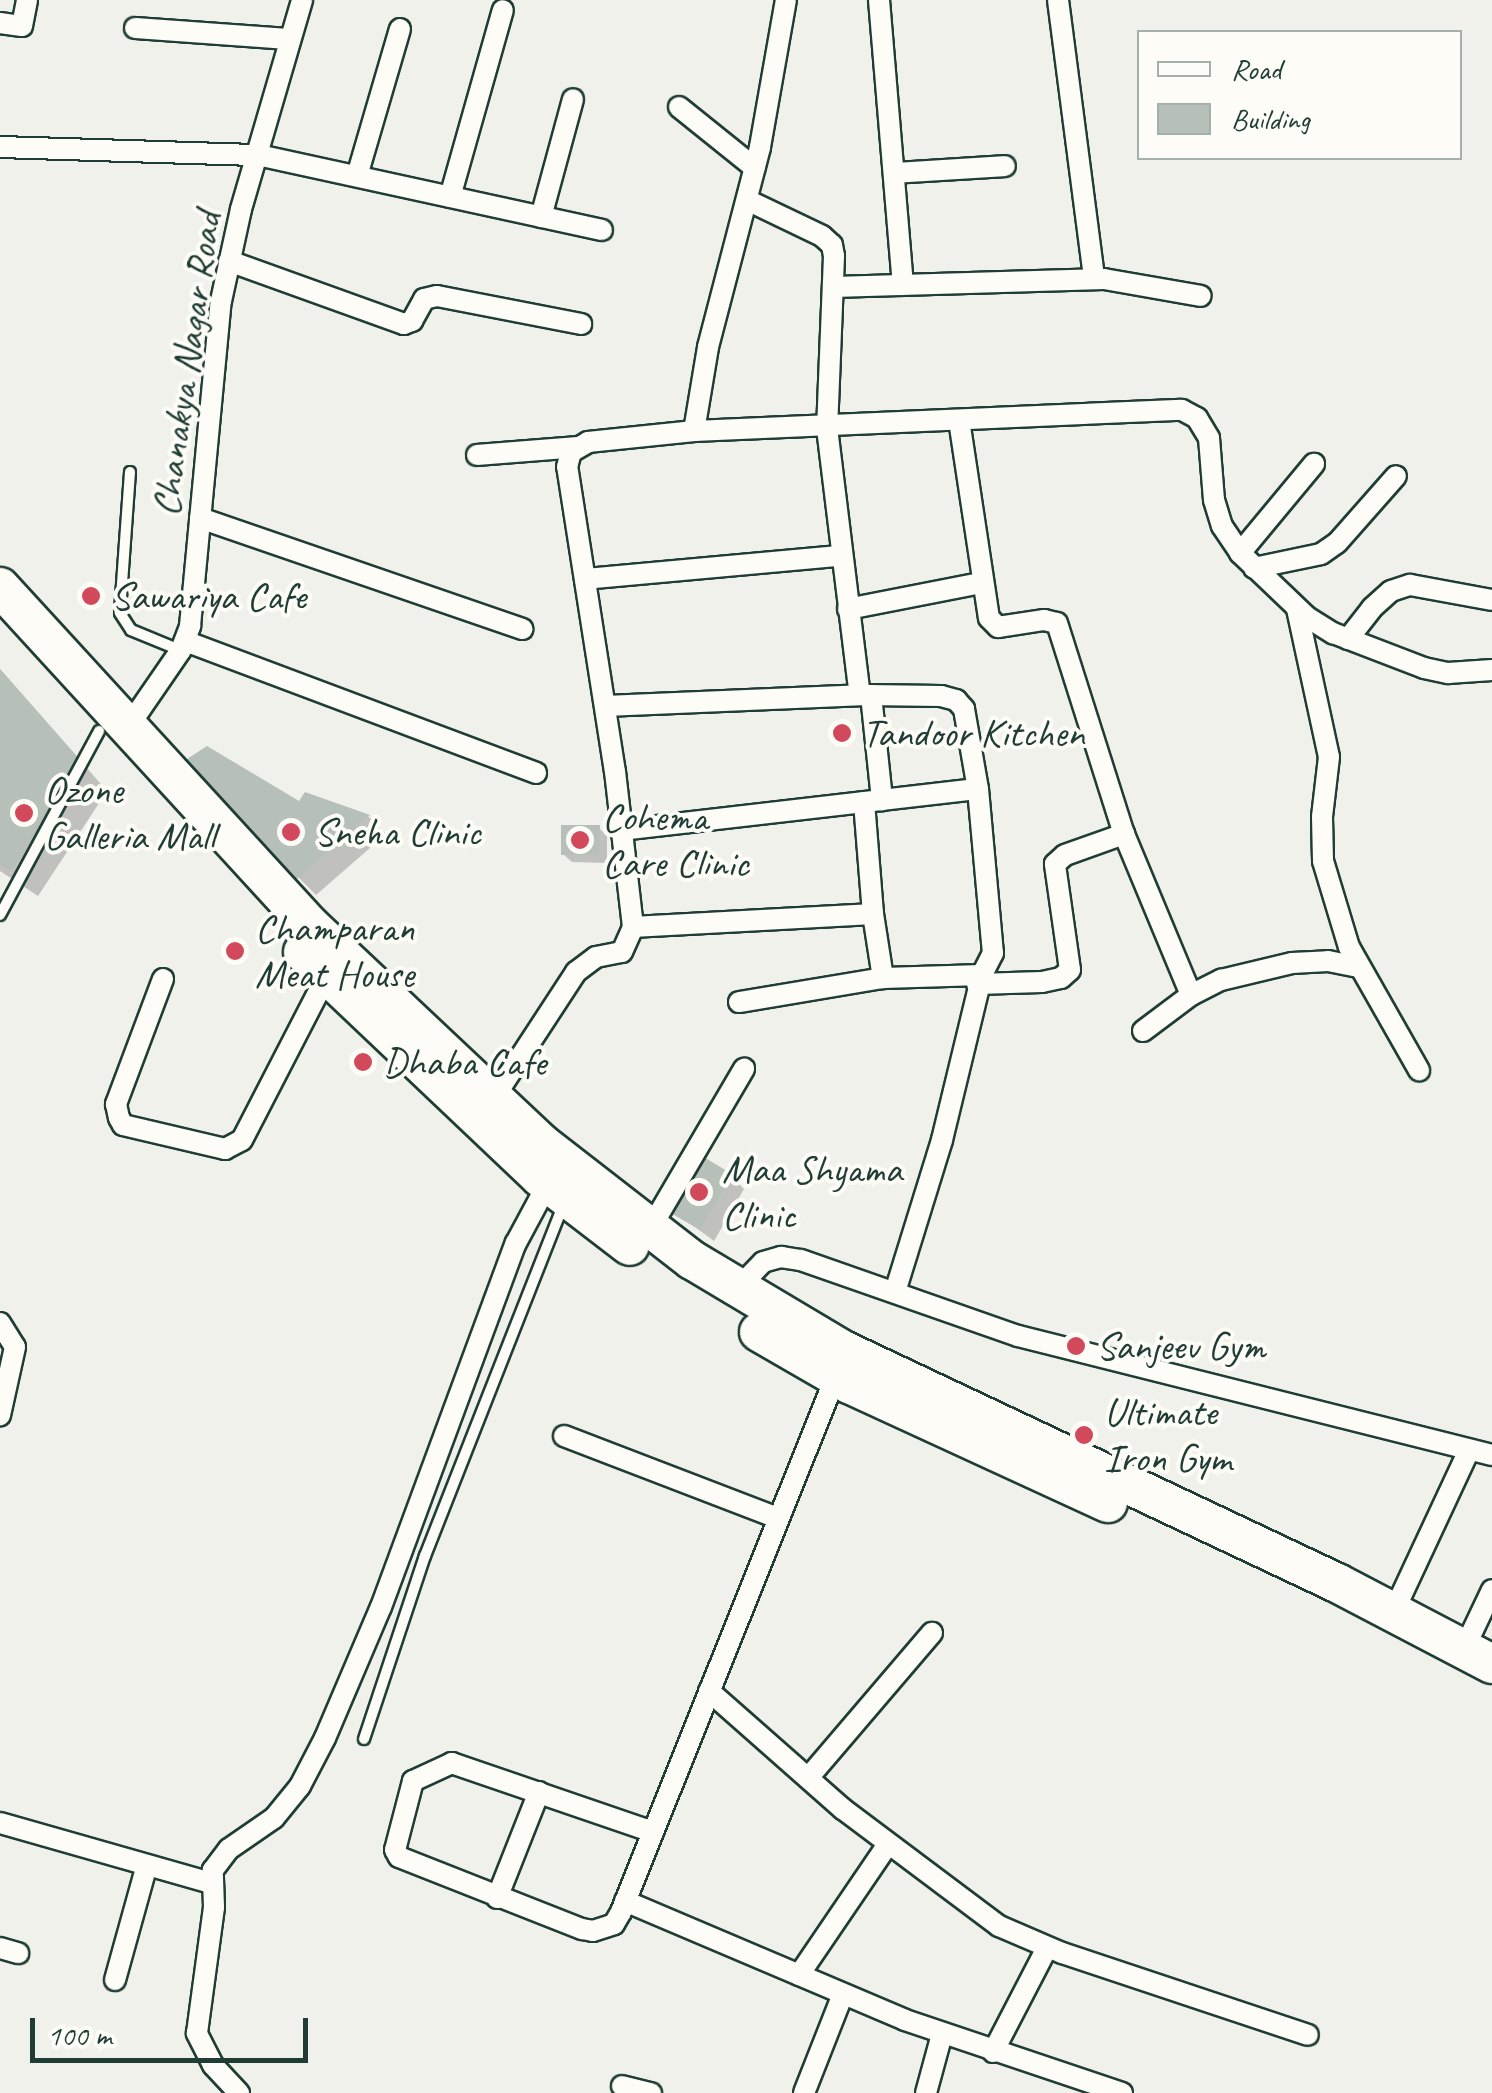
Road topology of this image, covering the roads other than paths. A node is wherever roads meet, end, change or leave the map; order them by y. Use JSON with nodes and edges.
{"nodes":[{"id":1,"x":28,"y":0,"type":"edge"},
{"id":2,"x":302,"y":0,"type":"edge"},
{"id":3,"x":786,"y":0,"type":"edge"},
{"id":4,"x":879,"y":0,"type":"edge"},
{"id":5,"x":1058,"y":0,"type":"edge"},
{"id":6,"x":503,"y":10,"type":"dead end"},
{"id":7,"x":0,"y":24,"type":"edge"},
{"id":8,"x":134,"y":28,"type":"dead end"},
{"id":9,"x":400,"y":29,"type":"dead end"},
{"id":10,"x":288,"y":39,"type":"junction"},
{"id":11,"x":573,"y":99,"type":"dead end"},
{"id":12,"x":680,"y":107,"type":"dead end"},
{"id":13,"x":0,"y":147,"type":"edge"},
{"id":14,"x":258,"y":155,"type":"junction"},
{"id":15,"x":1005,"y":166,"type":"dead end"},
{"id":16,"x":755,"y":168,"type":"junction"},
{"id":17,"x":894,"y":173,"type":"junction"},
{"id":18,"x":356,"y":176,"type":"junction"},
{"id":19,"x":450,"y":197,"type":"junction"},
{"id":20,"x":747,"y":200,"type":"junction"},
{"id":21,"x":541,"y":216,"type":"junction"},
{"id":22,"x":602,"y":230,"type":"dead end"},
{"id":23,"x":228,"y":261,"type":"junction"},
{"id":24,"x":1094,"y":279,"type":"junction"},
{"id":25,"x":903,"y":285,"type":"junction"},
{"id":26,"x":833,"y":288,"type":"junction"},
{"id":27,"x":1201,"y":296,"type":"dead end"},
{"id":28,"x":581,"y":324,"type":"dead end"},
{"id":29,"x":959,"y":420,"type":"junction"},
{"id":30,"x":827,"y":428,"type":"junction"},
{"id":31,"x":694,"y":431,"type":"junction"},
{"id":32,"x":578,"y":447,"type":"junction"},
{"id":33,"x":478,"y":455,"type":"dead end"},
{"id":34,"x":1314,"y":464,"type":"dead end"},
{"id":35,"x":130,"y":472,"type":"dead end"},
{"id":36,"x":1396,"y":476,"type":"dead end"},
{"id":37,"x":200,"y":518,"type":"junction"},
{"id":38,"x":840,"y":556,"type":"junction"},
{"id":39,"x":1247,"y":561,"type":"junction"},
{"id":40,"x":585,"y":579,"type":"junction"},
{"id":41,"x":980,"y":583,"type":"junction"},
{"id":42,"x":0,"y":587,"type":"edge"},
{"id":43,"x":1492,"y":600,"type":"edge"},
{"id":44,"x":848,"y":609,"type":"junction"},
{"id":45,"x":1297,"y":609,"type":"junction"},
{"id":46,"x":0,"y":626,"type":"edge"},
{"id":47,"x":522,"y":629,"type":"dead end"},
{"id":48,"x":1348,"y":639,"type":"junction"},
{"id":49,"x":183,"y":645,"type":"junction"},
{"id":50,"x":1492,"y":670,"type":"edge"},
{"id":51,"x":866,"y":695,"type":"junction"},
{"id":52,"x":605,"y":706,"type":"junction"},
{"id":53,"x":113,"y":729,"type":"junction"},
{"id":54,"x":536,"y":773,"type":"dead end"},
{"id":55,"x":978,"y":789,"type":"junction"},
{"id":56,"x":873,"y":801,"type":"junction"},
{"id":57,"x":622,"y":830,"type":"junction"},
{"id":58,"x":1124,"y":834,"type":"junction"},
{"id":59,"x":873,"y":914,"type":"junction"},
{"id":60,"x":0,"y":916,"type":"edge"},
{"id":61,"x":633,"y":927,"type":"junction"},
{"id":62,"x":1359,"y":968,"type":"junction"},
{"id":63,"x":326,"y":977,"type":"junction"},
{"id":64,"x":883,"y":978,"type":"junction"},
{"id":65,"x":163,"y":979,"type":"dead end"},
{"id":66,"x":979,"y":979,"type":"junction"},
{"id":67,"x":1191,"y":995,"type":"junction"},
{"id":68,"x":738,"y":1002,"type":"dead end"},
{"id":69,"x":1143,"y":1031,"type":"dead end"},
{"id":70,"x":744,"y":1069,"type":"dead end"},
{"id":71,"x":1420,"y":1070,"type":"dead end"},
{"id":72,"x":494,"y":1099,"type":"junction"},
{"id":73,"x":559,"y":1180,"type":"junction"},
{"id":74,"x":650,"y":1229,"type":"junction"},
{"id":75,"x":737,"y":1289,"type":"junction"},
{"id":76,"x":895,"y":1292,"type":"junction"},
{"id":77,"x":0,"y":1323,"type":"edge"},
{"id":78,"x":836,"y":1376,"type":"junction"},
{"id":79,"x":0,"y":1415,"type":"edge"},
{"id":80,"x":564,"y":1436,"type":"dead end"},
{"id":81,"x":1468,"y":1450,"type":"junction"},
{"id":82,"x":1492,"y":1456,"type":"edge"},
{"id":83,"x":778,"y":1518,"type":"junction"},
{"id":84,"x":1492,"y":1590,"type":"edge"},
{"id":85,"x":1394,"y":1610,"type":"junction"},
{"id":86,"x":932,"y":1633,"type":"dead end"},
{"id":87,"x":1478,"y":1656,"type":"edge"},
{"id":88,"x":1492,"y":1691,"type":"edge"},
{"id":89,"x":709,"y":1692,"type":"junction"},
{"id":90,"x":364,"y":1739,"type":"dead end"},
{"id":91,"x":808,"y":1778,"type":"junction"},
{"id":92,"x":540,"y":1792,"type":"junction"},
{"id":93,"x":0,"y":1824,"type":"edge"},
{"id":94,"x":652,"y":1832,"type":"junction"},
{"id":95,"x":888,"y":1844,"type":"junction"},
{"id":96,"x":147,"y":1866,"type":"junction"},
{"id":97,"x":211,"y":1883,"type":"junction"},
{"id":98,"x":498,"y":1898,"type":"junction"},
{"id":99,"x":625,"y":1900,"type":"junction"},
{"id":100,"x":1047,"y":1948,"type":"junction"},
{"id":101,"x":799,"y":1975,"type":"junction"},
{"id":102,"x":115,"y":1980,"type":"dead end"},
{"id":103,"x":843,"y":1994,"type":"junction"},
{"id":104,"x":942,"y":2034,"type":"junction"},
{"id":105,"x":1308,"y":2035,"type":"dead end"},
{"id":106,"x":992,"y":2052,"type":"junction"},
{"id":107,"x":622,"y":2086,"type":"dead end"},
{"id":108,"x":239,"y":2093,"type":"edge"},
{"id":109,"x":651,"y":2093,"type":"edge"},
{"id":110,"x":804,"y":2093,"type":"edge"},
{"id":111,"x":926,"y":2093,"type":"edge"},
{"id":112,"x":1122,"y":2093,"type":"edge"}],
"edges":[{"from":1,"to":7,"type":"street"},
{"from":2,"to":10,"type":"street","name":"Chanakya Nagar Road"},
{"from":3,"to":16,"type":"street"},
{"from":4,"to":17,"type":"street"},
{"from":5,"to":24,"type":"street"},
{"from":6,"to":19,"type":"street"},
{"from":8,"to":10,"type":"street"},
{"from":9,"to":18,"type":"street"},
{"from":10,"to":14,"type":"street","name":"Chanakya Nagar Road"},
{"from":11,"to":21,"type":"street"},
{"from":12,"to":16,"type":"street"},
{"from":13,"to":14,"type":"street"},
{"from":14,"to":18,"type":"street"},
{"from":14,"to":23,"type":"street","name":"Chanakya Nagar Road"},
{"from":15,"to":17,"type":"street"},
{"from":16,"to":20,"type":"street"},
{"from":17,"to":25,"type":"street"},
{"from":18,"to":19,"type":"street"},
{"from":19,"to":21,"type":"street"},
{"from":20,"to":26,"type":"street"},
{"from":20,"to":31,"type":"street"},
{"from":21,"to":22,"type":"street"},
{"from":23,"to":28,"type":"street"},
{"from":23,"to":37,"type":"street","name":"Chanakya Nagar Road"},
{"from":24,"to":25,"type":"street"},
{"from":24,"to":27,"type":"street"},
{"from":25,"to":26,"type":"street"},
{"from":26,"to":30,"type":"street"},
{"from":29,"to":30,"type":"street"},
{"from":29,"to":39,"type":"street"},
{"from":29,"to":41,"type":"street"},
{"from":30,"to":31,"type":"street"},
{"from":30,"to":38,"type":"street"},
{"from":31,"to":32,"type":"street"},
{"from":32,"to":33,"type":"street"},
{"from":32,"to":40,"type":"street"},
{"from":34,"to":39,"type":"street"},
{"from":35,"to":49,"type":"lane"},
{"from":36,"to":39,"type":"street"},
{"from":37,"to":47,"type":"street"},
{"from":37,"to":49,"type":"street","name":"Chanakya Nagar Road"},
{"from":38,"to":40,"type":"street"},
{"from":38,"to":44,"type":"street"},
{"from":39,"to":45,"type":"street"},
{"from":40,"to":52,"type":"street"},
{"from":41,"to":44,"type":"street"},
{"from":41,"to":58,"type":"street"},
{"from":42,"to":53,"type":"highway"},
{"from":43,"to":48,"type":"street"},
{"from":44,"to":51,"type":"street"},
{"from":45,"to":48,"type":"street"},
{"from":45,"to":62,"type":"street"},
{"from":46,"to":53,"type":"highway"},
{"from":48,"to":50,"type":"street"},
{"from":49,"to":53,"type":"street","name":"Chanakya Nagar Road"},
{"from":49,"to":54,"type":"street"},
{"from":51,"to":52,"type":"street"},
{"from":51,"to":55,"type":"street"},
{"from":51,"to":56,"type":"street"},
{"from":52,"to":57,"type":"street"},
{"from":53,"to":60,"type":"lane"},
{"from":53,"to":63,"type":"highway"},
{"from":53,"to":72,"type":"highway"},
{"from":55,"to":56,"type":"street"},
{"from":55,"to":66,"type":"street"},
{"from":56,"to":57,"type":"street"},
{"from":56,"to":59,"type":"street"},
{"from":57,"to":61,"type":"street"},
{"from":58,"to":66,"type":"street"},
{"from":58,"to":67,"type":"street"},
{"from":59,"to":61,"type":"street"},
{"from":59,"to":64,"type":"street"},
{"from":61,"to":72,"type":"street"},
{"from":62,"to":67,"type":"street"},
{"from":62,"to":71,"type":"street"},
{"from":63,"to":65,"type":"street"},
{"from":63,"to":73,"type":"highway"},
{"from":64,"to":66,"type":"street"},
{"from":64,"to":68,"type":"street"},
{"from":66,"to":76,"type":"street"},
{"from":67,"to":69,"type":"street"},
{"from":70,"to":74,"type":"street"},
{"from":72,"to":73,"type":"highway"},
{"from":73,"to":74,"type":"highway"},
{"from":73,"to":78,"type":"highway"},
{"from":73,"to":90,"type":"lane"},
{"from":73,"to":97,"type":"street"},
{"from":74,"to":75,"type":"highway"},
{"from":75,"to":76,"type":"street"},
{"from":75,"to":85,"type":"highway"},
{"from":76,"to":81,"type":"street"},
{"from":77,"to":79,"type":"street"},
{"from":78,"to":83,"type":"street"},
{"from":78,"to":88,"type":"highway"},
{"from":80,"to":83,"type":"street"},
{"from":81,"to":82,"type":"street"},
{"from":81,"to":85,"type":"street"},
{"from":83,"to":89,"type":"street"},
{"from":84,"to":87,"type":"street"},
{"from":85,"to":87,"type":"highway"},
{"from":86,"to":91,"type":"street"},
{"from":89,"to":91,"type":"street"},
{"from":89,"to":94,"type":"street"},
{"from":91,"to":95,"type":"street"},
{"from":92,"to":94,"type":"street"},
{"from":92,"to":98,"type":"street"},
{"from":92,"to":98,"type":"street"},
{"from":93,"to":96,"type":"street"},
{"from":94,"to":99,"type":"street"},
{"from":95,"to":100,"type":"street"},
{"from":95,"to":101,"type":"street"},
{"from":96,"to":97,"type":"street"},
{"from":96,"to":102,"type":"street"},
{"from":97,"to":108,"type":"street"},
{"from":98,"to":99,"type":"street"},
{"from":99,"to":101,"type":"street"},
{"from":100,"to":105,"type":"street"},
{"from":100,"to":106,"type":"street"},
{"from":101,"to":103,"type":"street"},
{"from":103,"to":104,"type":"street"},
{"from":103,"to":110,"type":"street"},
{"from":104,"to":106,"type":"street"},
{"from":104,"to":111,"type":"street"},
{"from":106,"to":112,"type":"street"},
{"from":107,"to":109,"type":"street"}]}
